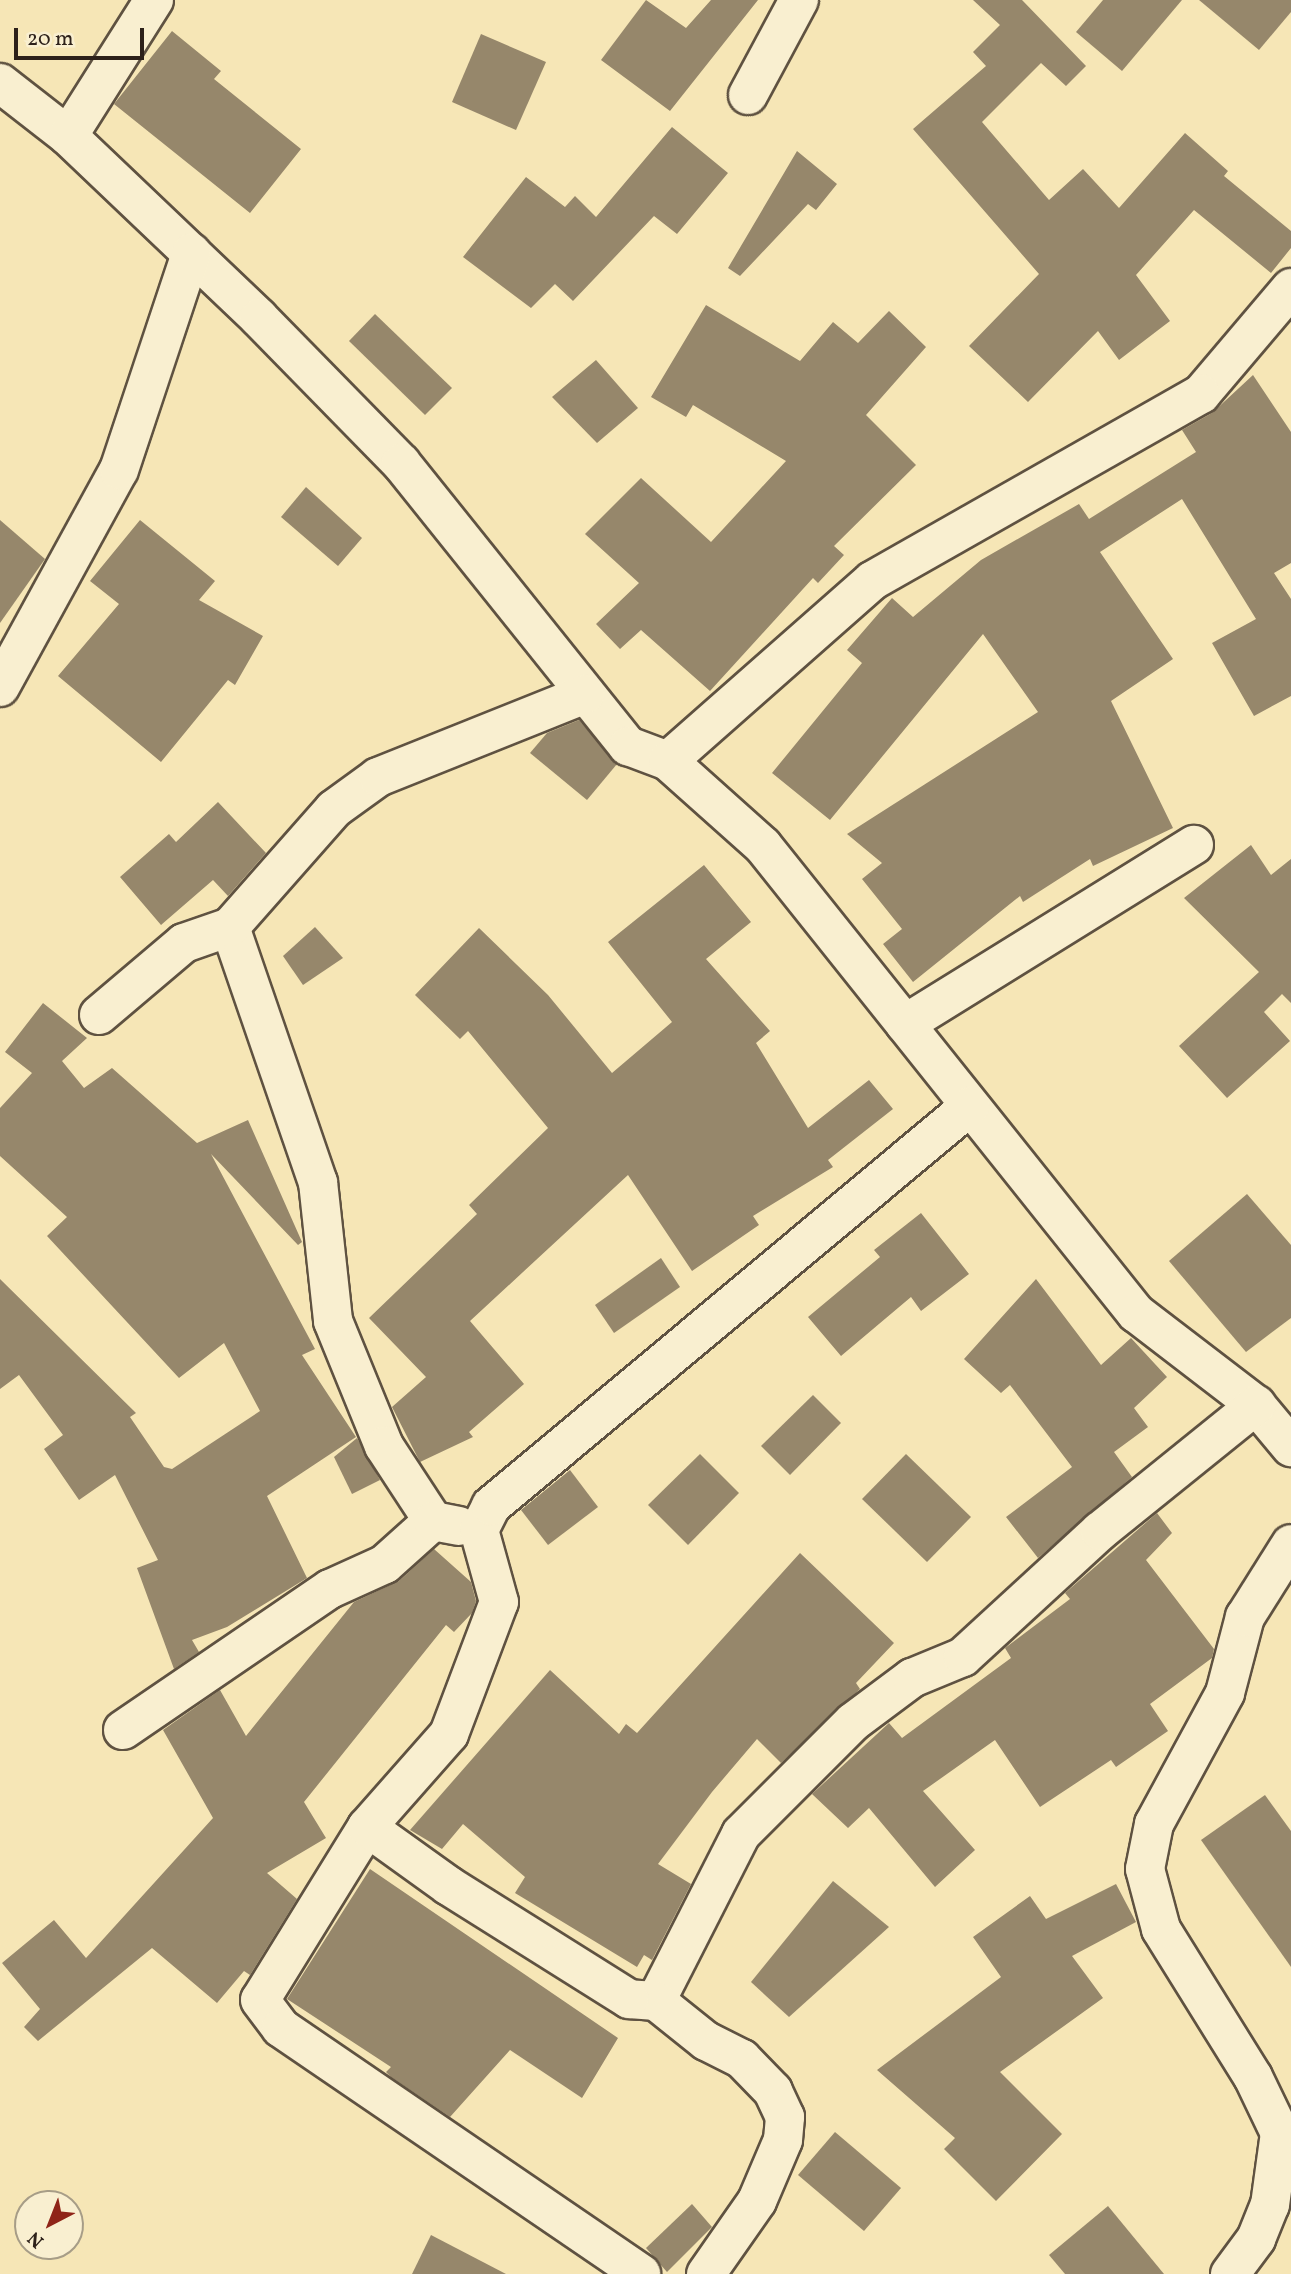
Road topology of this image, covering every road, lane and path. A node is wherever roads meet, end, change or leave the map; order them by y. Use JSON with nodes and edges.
{"nodes":[{"id":1,"x":155,"y":0,"type":"edge"},
{"id":2,"x":799,"y":0,"type":"edge"},
{"id":3,"x":0,"y":83,"type":"edge"},
{"id":4,"x":748,"y":96,"type":"dead end"},
{"id":5,"x":68,"y":136,"type":"junction"},
{"id":6,"x":191,"y":253,"type":"junction"},
{"id":7,"x":1291,"y":289,"type":"edge"},
{"id":8,"x":0,"y":687,"type":"edge"},
{"id":9,"x":585,"y":694,"type":"junction"},
{"id":10,"x":668,"y":761,"type":"junction"},
{"id":11,"x":1194,"y":845,"type":"dead end"},
{"id":12,"x":230,"y":927,"type":"junction"},
{"id":13,"x":99,"y":1015,"type":"dead end"},
{"id":14,"x":905,"y":1024,"type":"junction"},
{"id":15,"x":970,"y":1106,"type":"junction"},
{"id":16,"x":1256,"y":1405,"type":"junction"},
{"id":17,"x":1291,"y":1447,"type":"edge"},
{"id":18,"x":433,"y":1521,"type":"junction"},
{"id":19,"x":479,"y":1530,"type":"junction"},
{"id":20,"x":1291,"y":1544,"type":"edge"},
{"id":21,"x":122,"y":1730,"type":"dead end"},
{"id":22,"x":367,"y":1827,"type":"junction"},
{"id":23,"x":656,"y":2001,"type":"junction"},
{"id":24,"x":640,"y":2274,"type":"edge"},
{"id":25,"x":706,"y":2274,"type":"edge"},
{"id":26,"x":1230,"y":2274,"type":"edge"}],
"edges":[{"from":1,"to":5,"type":"street"},
{"from":2,"to":4,"type":"street"},
{"from":3,"to":5,"type":"street"},
{"from":5,"to":6,"type":"street"},
{"from":6,"to":8,"type":"street"},
{"from":6,"to":9,"type":"street"},
{"from":7,"to":10,"type":"street"},
{"from":9,"to":10,"type":"street"},
{"from":9,"to":12,"type":"street"},
{"from":10,"to":14,"type":"street"},
{"from":11,"to":14,"type":"street"},
{"from":12,"to":13,"type":"street"},
{"from":12,"to":18,"type":"street"},
{"from":14,"to":15,"type":"street"},
{"from":15,"to":16,"type":"street"},
{"from":15,"to":19,"type":"street"},
{"from":16,"to":17,"type":"street"},
{"from":16,"to":23,"type":"street"},
{"from":18,"to":19,"type":"street"},
{"from":18,"to":21,"type":"street"},
{"from":19,"to":22,"type":"street"},
{"from":20,"to":26,"type":"street"},
{"from":22,"to":23,"type":"street"},
{"from":22,"to":24,"type":"street"},
{"from":23,"to":25,"type":"street"}]}
